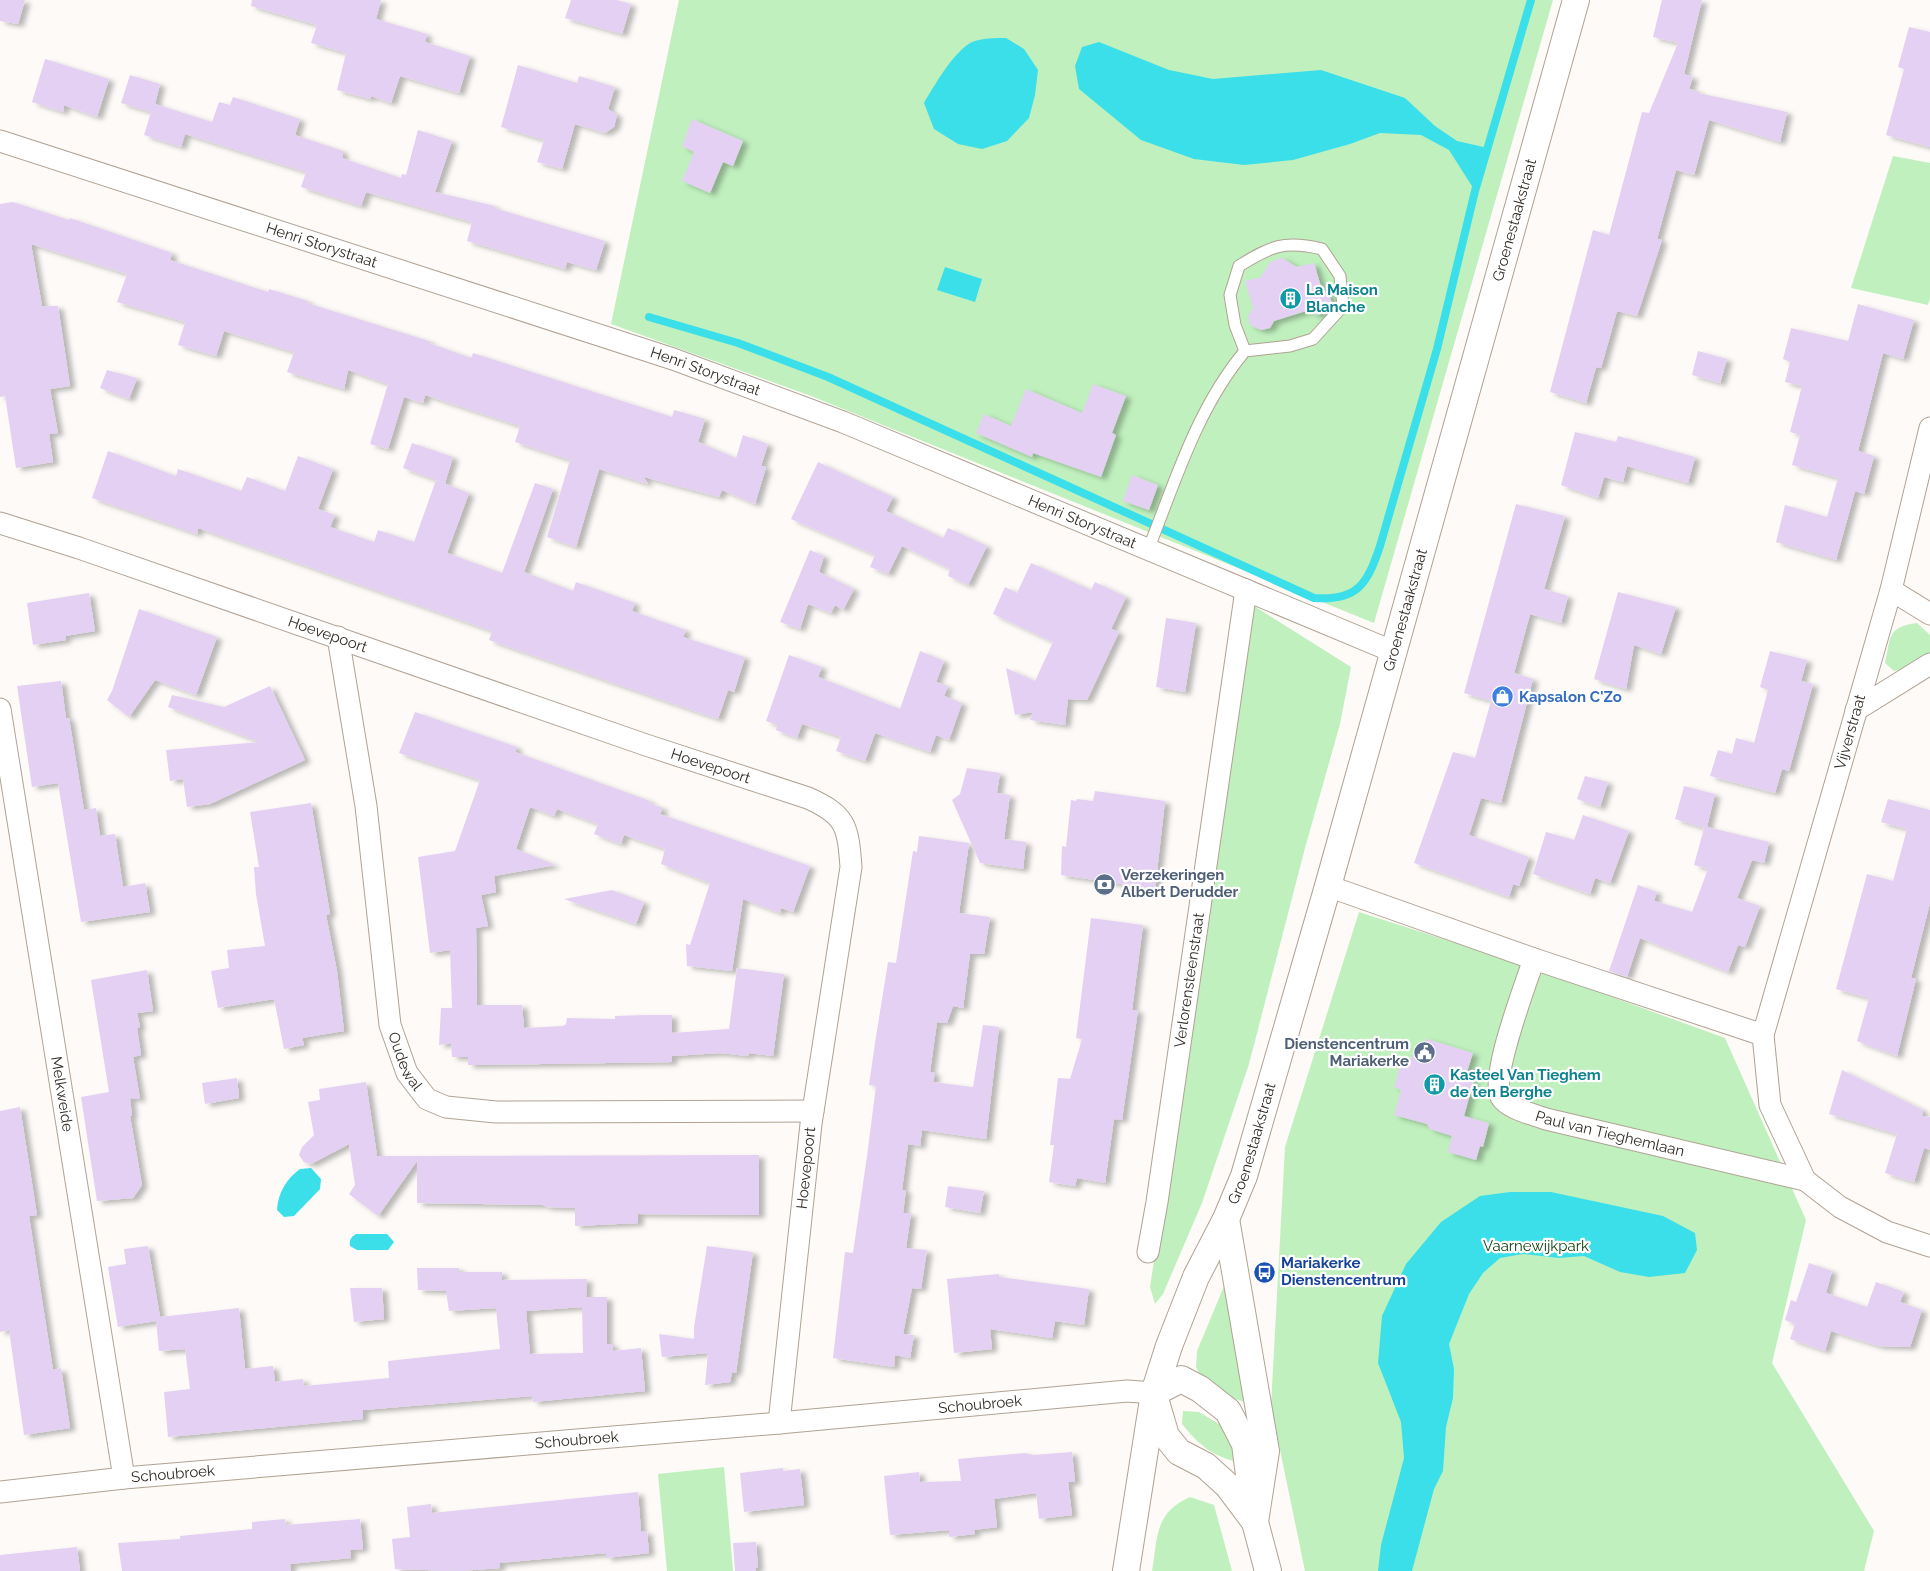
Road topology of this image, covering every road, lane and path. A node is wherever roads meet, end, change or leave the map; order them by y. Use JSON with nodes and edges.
{"nodes":[{"id":1,"x":1576,"y":0,"type":"edge"},
{"id":2,"x":0,"y":141,"type":"edge"},
{"id":3,"x":1245,"y":351,"type":"junction"},
{"id":4,"x":1930,"y":428,"type":"edge"},
{"id":5,"x":0,"y":524,"type":"edge"},
{"id":6,"x":1151,"y":544,"type":"junction"},
{"id":7,"x":1246,"y":590,"type":"junction"},
{"id":8,"x":1892,"y":590,"type":"junction"},
{"id":9,"x":1930,"y":614,"type":"edge"},
{"id":10,"x":338,"y":637,"type":"junction"},
{"id":11,"x":1394,"y":652,"type":"junction"},
{"id":12,"x":1930,"y":664,"type":"edge"},
{"id":13,"x":0,"y":709,"type":"edge"},
{"id":14,"x":1856,"y":710,"type":"junction"},
{"id":15,"x":1328,"y":886,"type":"junction"},
{"id":16,"x":1534,"y":959,"type":"junction"},
{"id":17,"x":1763,"y":1035,"type":"junction"},
{"id":18,"x":813,"y":1111,"type":"junction"},
{"id":19,"x":1805,"y":1180,"type":"junction"},
{"id":20,"x":1226,"y":1219,"type":"junction"},
{"id":21,"x":1930,"y":1246,"type":"edge"},
{"id":22,"x":1148,"y":1252,"type":"dead end"},
{"id":23,"x":1154,"y":1393,"type":"junction"},
{"id":24,"x":779,"y":1423,"type":"junction"},
{"id":25,"x":124,"y":1478,"type":"junction"},
{"id":26,"x":0,"y":1492,"type":"edge"},
{"id":27,"x":1256,"y":1522,"type":"junction"},
{"id":28,"x":1126,"y":1571,"type":"edge"},
{"id":29,"x":1268,"y":1571,"type":"edge"}],
"edges":[{"from":1,"to":11,"type":"street","name":"Groenestaakstraat"},
{"from":2,"to":6,"type":"street","name":"Henri Storystraat"},
{"from":3,"to":3,"type":"lane"},
{"from":3,"to":6,"type":"lane"},
{"from":4,"to":8,"type":"street","name":"Vijverstraat"},
{"from":5,"to":10,"type":"street","name":"Hoevepoort"},
{"from":6,"to":7,"type":"street","name":"Henri Storystraat"},
{"from":7,"to":11,"type":"street","name":"Henri Storystraat"},
{"from":7,"to":22,"type":"street","name":"Verlorensteenstraat"},
{"from":8,"to":9,"type":"street"},
{"from":8,"to":14,"type":"street","name":"Vijverstraat"},
{"from":10,"to":18,"type":"street","name":"Hoevepoort"},
{"from":10,"to":18,"type":"street","name":"Oudewal"},
{"from":11,"to":15,"type":"street","name":"Groenestaakstraat"},
{"from":12,"to":14,"type":"street"},
{"from":13,"to":25,"type":"street","name":"Melkweide"},
{"from":14,"to":17,"type":"street","name":"Vijverstraat"},
{"from":15,"to":16,"type":"street"},
{"from":15,"to":20,"type":"street","name":"Groenestaakstraat"},
{"from":16,"to":17,"type":"street"},
{"from":16,"to":19,"type":"street","name":"Paul van Tieghemlaan"},
{"from":17,"to":19,"type":"street","name":"Paul van Tieghemlaan"},
{"from":18,"to":24,"type":"street","name":"Hoevepoort"},
{"from":19,"to":21,"type":"street","name":"Paul van Tieghemlaan"},
{"from":20,"to":23,"type":"street","name":"Groenestaakstraat"},
{"from":20,"to":27,"type":"street","name":"Groenestaakstraat"},
{"from":23,"to":24,"type":"street","name":"Schoubroek"},
{"from":23,"to":27,"type":"street"},
{"from":23,"to":27,"type":"street"},
{"from":23,"to":28,"type":"street","name":"Groenestaakstraat"},
{"from":24,"to":25,"type":"street","name":"Schoubroek"},
{"from":25,"to":26,"type":"street","name":"Schoubroek"},
{"from":27,"to":29,"type":"street"}]}
